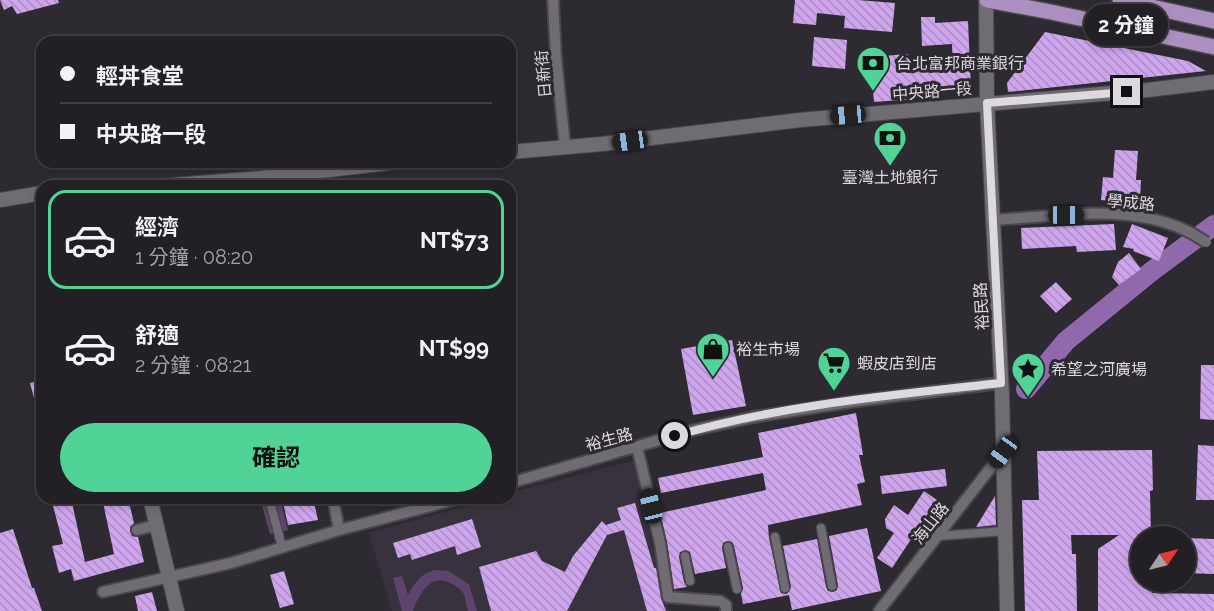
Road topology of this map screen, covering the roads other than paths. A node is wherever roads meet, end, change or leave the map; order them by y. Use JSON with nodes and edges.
{"nodes":[{"id":1,"x":553,"y":0,"type":"edge"},
{"id":2,"x":987,"y":0,"type":"edge"},
{"id":3,"x":1120,"y":0,"type":"edge"},
{"id":4,"x":1214,"y":21,"type":"edge"},
{"id":5,"x":1214,"y":47,"type":"edge"},
{"id":6,"x":1214,"y":82,"type":"edge"},
{"id":7,"x":987,"y":103,"type":"junction"},
{"id":8,"x":565,"y":146,"type":"junction"},
{"id":9,"x":516,"y":151,"type":"edge"},
{"id":10,"x":345,"y":168,"type":"edge"},
{"id":11,"x":236,"y":180,"type":"edge"},
{"id":12,"x":36,"y":194,"type":"edge"},
{"id":13,"x":0,"y":200,"type":"edge"},
{"id":14,"x":992,"y":220,"type":"junction"},
{"id":15,"x":1210,"y":245,"type":"edge"},
{"id":16,"x":1001,"y":383,"type":"junction"},
{"id":17,"x":637,"y":447,"type":"junction"},
{"id":18,"x":1003,"y":452,"type":"junction"},
{"id":19,"x":516,"y":481,"type":"edge"},
{"id":20,"x":151,"y":504,"type":"edge"},
{"id":21,"x":271,"y":504,"type":"edge"},
{"id":22,"x":334,"y":504,"type":"edge"},
{"id":23,"x":438,"y":504,"type":"edge"},
{"id":24,"x":156,"y":525,"type":"junction"},
{"id":25,"x":821,"y":528,"type":"dead end"},
{"id":26,"x":137,"y":530,"type":"dead end"},
{"id":27,"x":339,"y":530,"type":"junction"},
{"id":28,"x":1005,"y":531,"type":"junction"},
{"id":29,"x":938,"y":536,"type":"junction"},
{"id":30,"x":775,"y":537,"type":"dead end"},
{"id":31,"x":282,"y":547,"type":"junction"},
{"id":32,"x":728,"y":547,"type":"dead end"},
{"id":33,"x":685,"y":556,"type":"dead end"},
{"id":34,"x":169,"y":576,"type":"junction"},
{"id":35,"x":690,"y":581,"type":"dead end"},
{"id":36,"x":832,"y":586,"type":"dead end"},
{"id":37,"x":785,"y":588,"type":"dead end"},
{"id":38,"x":736,"y":589,"type":"dead end"},
{"id":39,"x":103,"y":592,"type":"dead end"},
{"id":40,"x":177,"y":611,"type":"edge"},
{"id":41,"x":726,"y":611,"type":"edge"},
{"id":42,"x":879,"y":611,"type":"edge"},
{"id":43,"x":1007,"y":611,"type":"edge"}],
"edges":[{"from":1,"to":8,"type":"street","name":"日新街"},
{"from":2,"to":5,"type":"main road"},
{"from":2,"to":7,"type":"street","name":"裕民路"},
{"from":3,"to":4,"type":"main road"},
{"from":6,"to":7,"type":"street","name":"中央路一段"},
{"from":7,"to":8,"type":"street","name":"中央路一段"},
{"from":7,"to":14,"type":"street","name":"裕民路"},
{"from":8,"to":9,"type":"street","name":"中央路一段"},
{"from":10,"to":11,"type":"street"},
{"from":12,"to":13,"type":"street"},
{"from":14,"to":15,"type":"street","name":"學成路","bridge":true},
{"from":14,"to":16,"type":"street","name":"裕民路"},
{"from":16,"to":17,"type":"street","name":"裕生路"},
{"from":16,"to":18,"type":"street","name":"裕民路"},
{"from":17,"to":19,"type":"street","name":"裕生路"},
{"from":17,"to":41,"type":"street"},
{"from":18,"to":28,"type":"street","name":"裕民路"},
{"from":18,"to":29,"type":"street","name":"海山路"},
{"from":20,"to":24,"type":"street"},
{"from":21,"to":31,"type":"street"},
{"from":22,"to":27,"type":"street"},
{"from":23,"to":27,"type":"street"},
{"from":24,"to":26,"type":"street"},
{"from":24,"to":34,"type":"street"},
{"from":25,"to":36,"type":"street"},
{"from":27,"to":31,"type":"street"},
{"from":28,"to":29,"type":"street"},
{"from":28,"to":43,"type":"street","name":"裕民路"},
{"from":29,"to":42,"type":"street","name":"海山路"},
{"from":30,"to":37,"type":"street"},
{"from":31,"to":34,"type":"street"},
{"from":32,"to":38,"type":"street"},
{"from":33,"to":35,"type":"street"},
{"from":34,"to":39,"type":"street"},
{"from":34,"to":40,"type":"street"}]}
